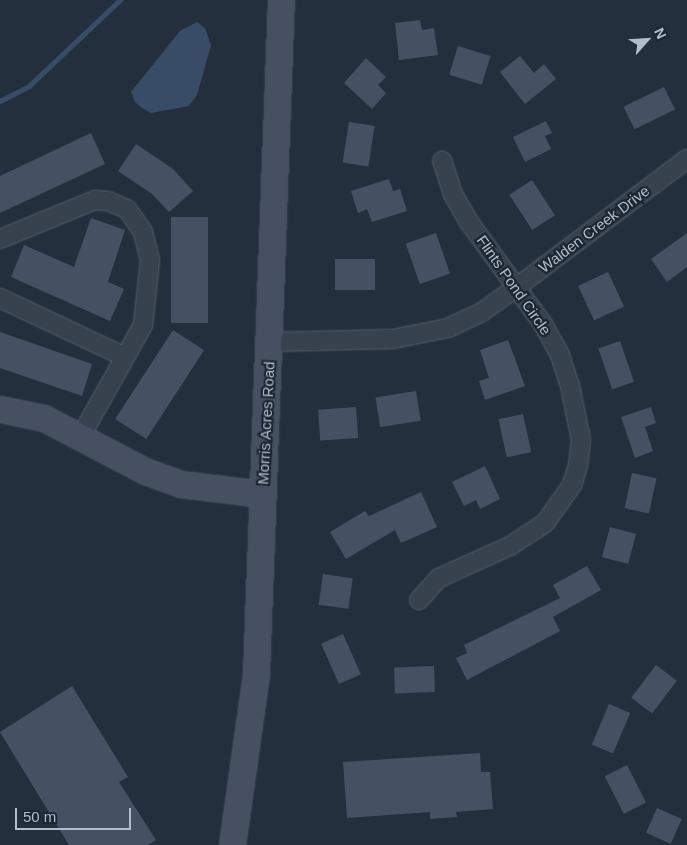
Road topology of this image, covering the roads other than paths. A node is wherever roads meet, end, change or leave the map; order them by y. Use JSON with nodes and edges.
{"nodes":[{"id":1,"x":281,"y":0,"type":"edge"},
{"id":2,"x":687,"y":159,"type":"edge"},
{"id":3,"x":442,"y":161,"type":"dead end"},
{"id":4,"x":0,"y":239,"type":"edge"},
{"id":5,"x":517,"y":287,"type":"junction"},
{"id":6,"x":0,"y":298,"type":"edge"},
{"id":7,"x":270,"y":342,"type":"junction"},
{"id":8,"x":126,"y":357,"type":"junction"},
{"id":9,"x":0,"y":409,"type":"edge"},
{"id":10,"x":81,"y":436,"type":"junction"},
{"id":11,"x":262,"y":494,"type":"junction"},
{"id":12,"x":419,"y":600,"type":"dead end"},
{"id":13,"x":232,"y":845,"type":"edge"}],
"edges":[{"from":1,"to":7,"type":"street","name":"Morris Acres Road"},
{"from":2,"to":5,"type":"street","name":"Walden Creek Drive"},
{"from":3,"to":5,"type":"street","name":"Flints Pond Circle"},
{"from":4,"to":8,"type":"street"},
{"from":5,"to":7,"type":"street","name":"Walden Creek Drive"},
{"from":5,"to":12,"type":"street","name":"Flints Pond Circle"},
{"from":6,"to":8,"type":"street"},
{"from":7,"to":11,"type":"street","name":"Morris Acres Road"},
{"from":8,"to":10,"type":"street"},
{"from":9,"to":10,"type":"street"},
{"from":10,"to":11,"type":"street"},
{"from":11,"to":13,"type":"street","name":"Morris Acres Road"}]}
